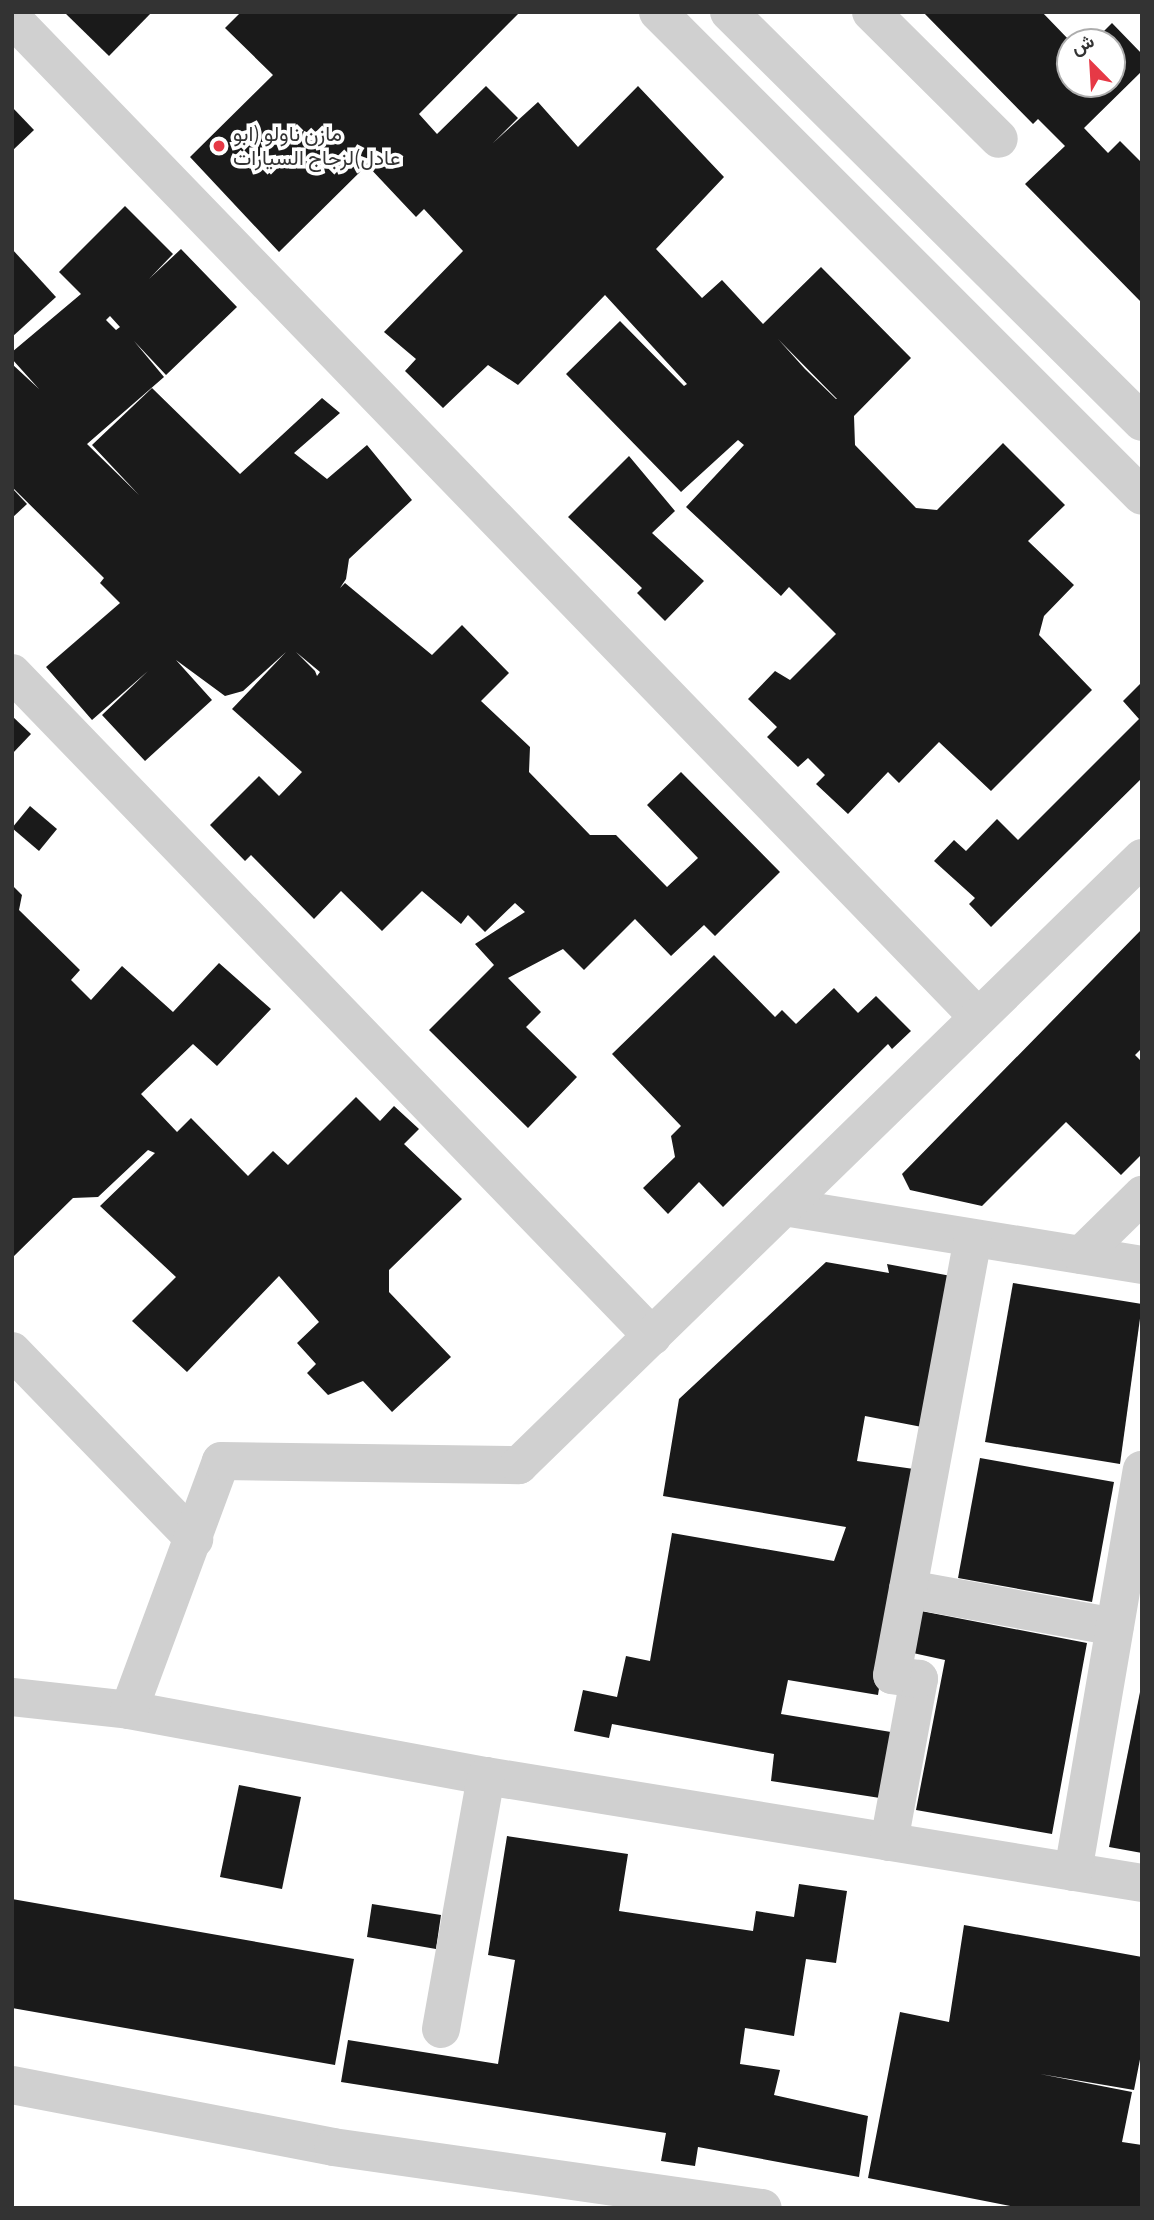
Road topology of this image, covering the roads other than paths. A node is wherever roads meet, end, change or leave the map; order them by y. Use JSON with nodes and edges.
{"nodes":[{"id":1,"x":658,"y":12,"type":"edge"},
{"id":2,"x":729,"y":12,"type":"edge"},
{"id":3,"x":870,"y":12,"type":"edge"},
{"id":4,"x":12,"y":18,"type":"edge"},
{"id":5,"x":999,"y":139,"type":"dead end"},
{"id":6,"x":1142,"y":422,"type":"edge"},
{"id":7,"x":1142,"y":496,"type":"edge"},
{"id":8,"x":12,"y":673,"type":"edge"},
{"id":9,"x":1142,"y":858,"type":"edge"},
{"id":10,"x":978,"y":1017,"type":"junction"},
{"id":11,"x":1142,"y":1195,"type":"edge"},
{"id":12,"x":784,"y":1207,"type":"junction"},
{"id":13,"x":973,"y":1238,"type":"junction"},
{"id":14,"x":1081,"y":1255,"type":"junction"},
{"id":15,"x":1142,"y":1265,"type":"edge"},
{"id":16,"x":652,"y":1336,"type":"junction"},
{"id":17,"x":12,"y":1351,"type":"edge"},
{"id":18,"x":1142,"y":1470,"type":"edge"},
{"id":19,"x":194,"y":1539,"type":"junction"},
{"id":20,"x":908,"y":1589,"type":"junction"},
{"id":21,"x":1115,"y":1626,"type":"junction"},
{"id":22,"x":12,"y":1697,"type":"edge"},
{"id":23,"x":129,"y":1710,"type":"junction"},
{"id":24,"x":486,"y":1776,"type":"junction"},
{"id":25,"x":889,"y":1842,"type":"junction"},
{"id":26,"x":1073,"y":1872,"type":"junction"},
{"id":27,"x":1142,"y":1883,"type":"edge"},
{"id":28,"x":441,"y":2029,"type":"dead end"},
{"id":29,"x":12,"y":2085,"type":"edge"},
{"id":30,"x":763,"y":2208,"type":"edge"}],
"edges":[{"from":1,"to":7,"type":"street"},
{"from":2,"to":6,"type":"street"},
{"from":3,"to":5,"type":"street"},
{"from":4,"to":10,"type":"street"},
{"from":8,"to":16,"type":"street"},
{"from":9,"to":10,"type":"street"},
{"from":10,"to":12,"type":"street"},
{"from":11,"to":14,"type":"street"},
{"from":12,"to":13,"type":"street"},
{"from":12,"to":16,"type":"street"},
{"from":13,"to":14,"type":"street"},
{"from":13,"to":20,"type":"street"},
{"from":14,"to":15,"type":"street"},
{"from":16,"to":19,"type":"street"},
{"from":17,"to":19,"type":"street"},
{"from":18,"to":21,"type":"street"},
{"from":19,"to":23,"type":"street"},
{"from":20,"to":21,"type":"street"},
{"from":20,"to":25,"type":"street"},
{"from":21,"to":26,"type":"street"},
{"from":22,"to":23,"type":"street"},
{"from":23,"to":24,"type":"street"},
{"from":24,"to":25,"type":"street"},
{"from":24,"to":28,"type":"street"},
{"from":25,"to":26,"type":"street"},
{"from":26,"to":27,"type":"street"},
{"from":29,"to":30,"type":"street"}]}
